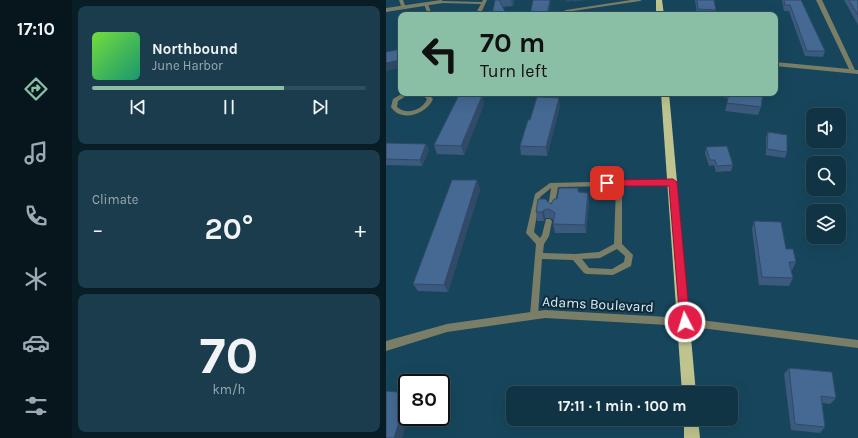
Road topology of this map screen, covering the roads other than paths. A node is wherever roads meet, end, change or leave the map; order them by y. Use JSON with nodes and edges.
{"nodes":[{"id":1,"x":401,"y":0,"type":"edge"},
{"id":2,"x":640,"y":0,"type":"edge"},
{"id":3,"x":659,"y":0,"type":"edge"},
{"id":4,"x":819,"y":0,"type":"edge"},
{"id":5,"x":442,"y":1,"type":"edge"},
{"id":6,"x":484,"y":1,"type":"edge"},
{"id":7,"x":426,"y":4,"type":"junction"},
{"id":8,"x":404,"y":8,"type":"junction"},
{"id":9,"x":386,"y":10,"type":"edge"},
{"id":10,"x":566,"y":11,"type":"dead end"},
{"id":11,"x":429,"y":12,"type":"edge"},
{"id":12,"x":479,"y":12,"type":"edge"},
{"id":13,"x":660,"y":12,"type":"edge"},
{"id":14,"x":778,"y":64,"type":"edge"},
{"id":15,"x":856,"y":72,"type":"edge"},
{"id":16,"x":402,"y":96,"type":"edge"},
{"id":17,"x":428,"y":96,"type":"edge"},
{"id":18,"x":665,"y":96,"type":"edge"},
{"id":19,"x":673,"y":182,"type":"junction"},
{"id":20,"x":620,"y":183,"type":"junction"},
{"id":21,"x":555,"y":185,"type":"junction"},
{"id":22,"x":551,"y":208,"type":"edge"},
{"id":23,"x":548,"y":221,"type":"edge"},
{"id":24,"x":540,"y":243,"type":"junction"},
{"id":25,"x":618,"y":245,"type":"junction"},
{"id":26,"x":540,"y":256,"type":"junction"},
{"id":27,"x":575,"y":257,"type":"junction"},
{"id":28,"x":534,"y":315,"type":"junction"},
{"id":29,"x":685,"y":322,"type":"junction"},
{"id":30,"x":858,"y":344,"type":"edge"},
{"id":31,"x":386,"y":346,"type":"edge"},
{"id":32,"x":689,"y":386,"type":"edge"},
{"id":33,"x":691,"y":426,"type":"edge"},
{"id":34,"x":692,"y":438,"type":"edge"}],
"edges":[{"from":1,"to":8,"type":"lane"},
{"from":2,"to":10,"type":"lane"},
{"from":3,"to":13,"type":"highway"},
{"from":4,"to":15,"type":"street"},
{"from":5,"to":6,"type":"lane"},
{"from":5,"to":7,"type":"street"},
{"from":6,"to":12,"type":"lane"},
{"from":7,"to":8,"type":"street"},
{"from":7,"to":11,"type":"lane"},
{"from":8,"to":9,"type":"street"},
{"from":14,"to":15,"type":"street"},
{"from":16,"to":17,"type":"street"},
{"from":18,"to":19,"type":"highway"},
{"from":19,"to":20,"type":"lane"},
{"from":19,"to":29,"type":"highway"},
{"from":20,"to":21,"type":"lane"},
{"from":20,"to":25,"type":"lane"},
{"from":21,"to":22,"type":"lane"},
{"from":21,"to":24,"type":"lane"},
{"from":23,"to":24,"type":"lane"},
{"from":24,"to":26,"type":"lane"},
{"from":25,"to":27,"type":"lane"},
{"from":25,"to":27,"type":"lane"},
{"from":26,"to":27,"type":"lane"},
{"from":26,"to":28,"type":"lane"},
{"from":28,"to":29,"type":"street","name":"Adams Boulevard"},
{"from":28,"to":31,"type":"street","name":"Adams Boulevard"},
{"from":29,"to":30,"type":"street","name":"Adams Boulevard"},
{"from":29,"to":32,"type":"highway"},
{"from":33,"to":34,"type":"highway"}]}
